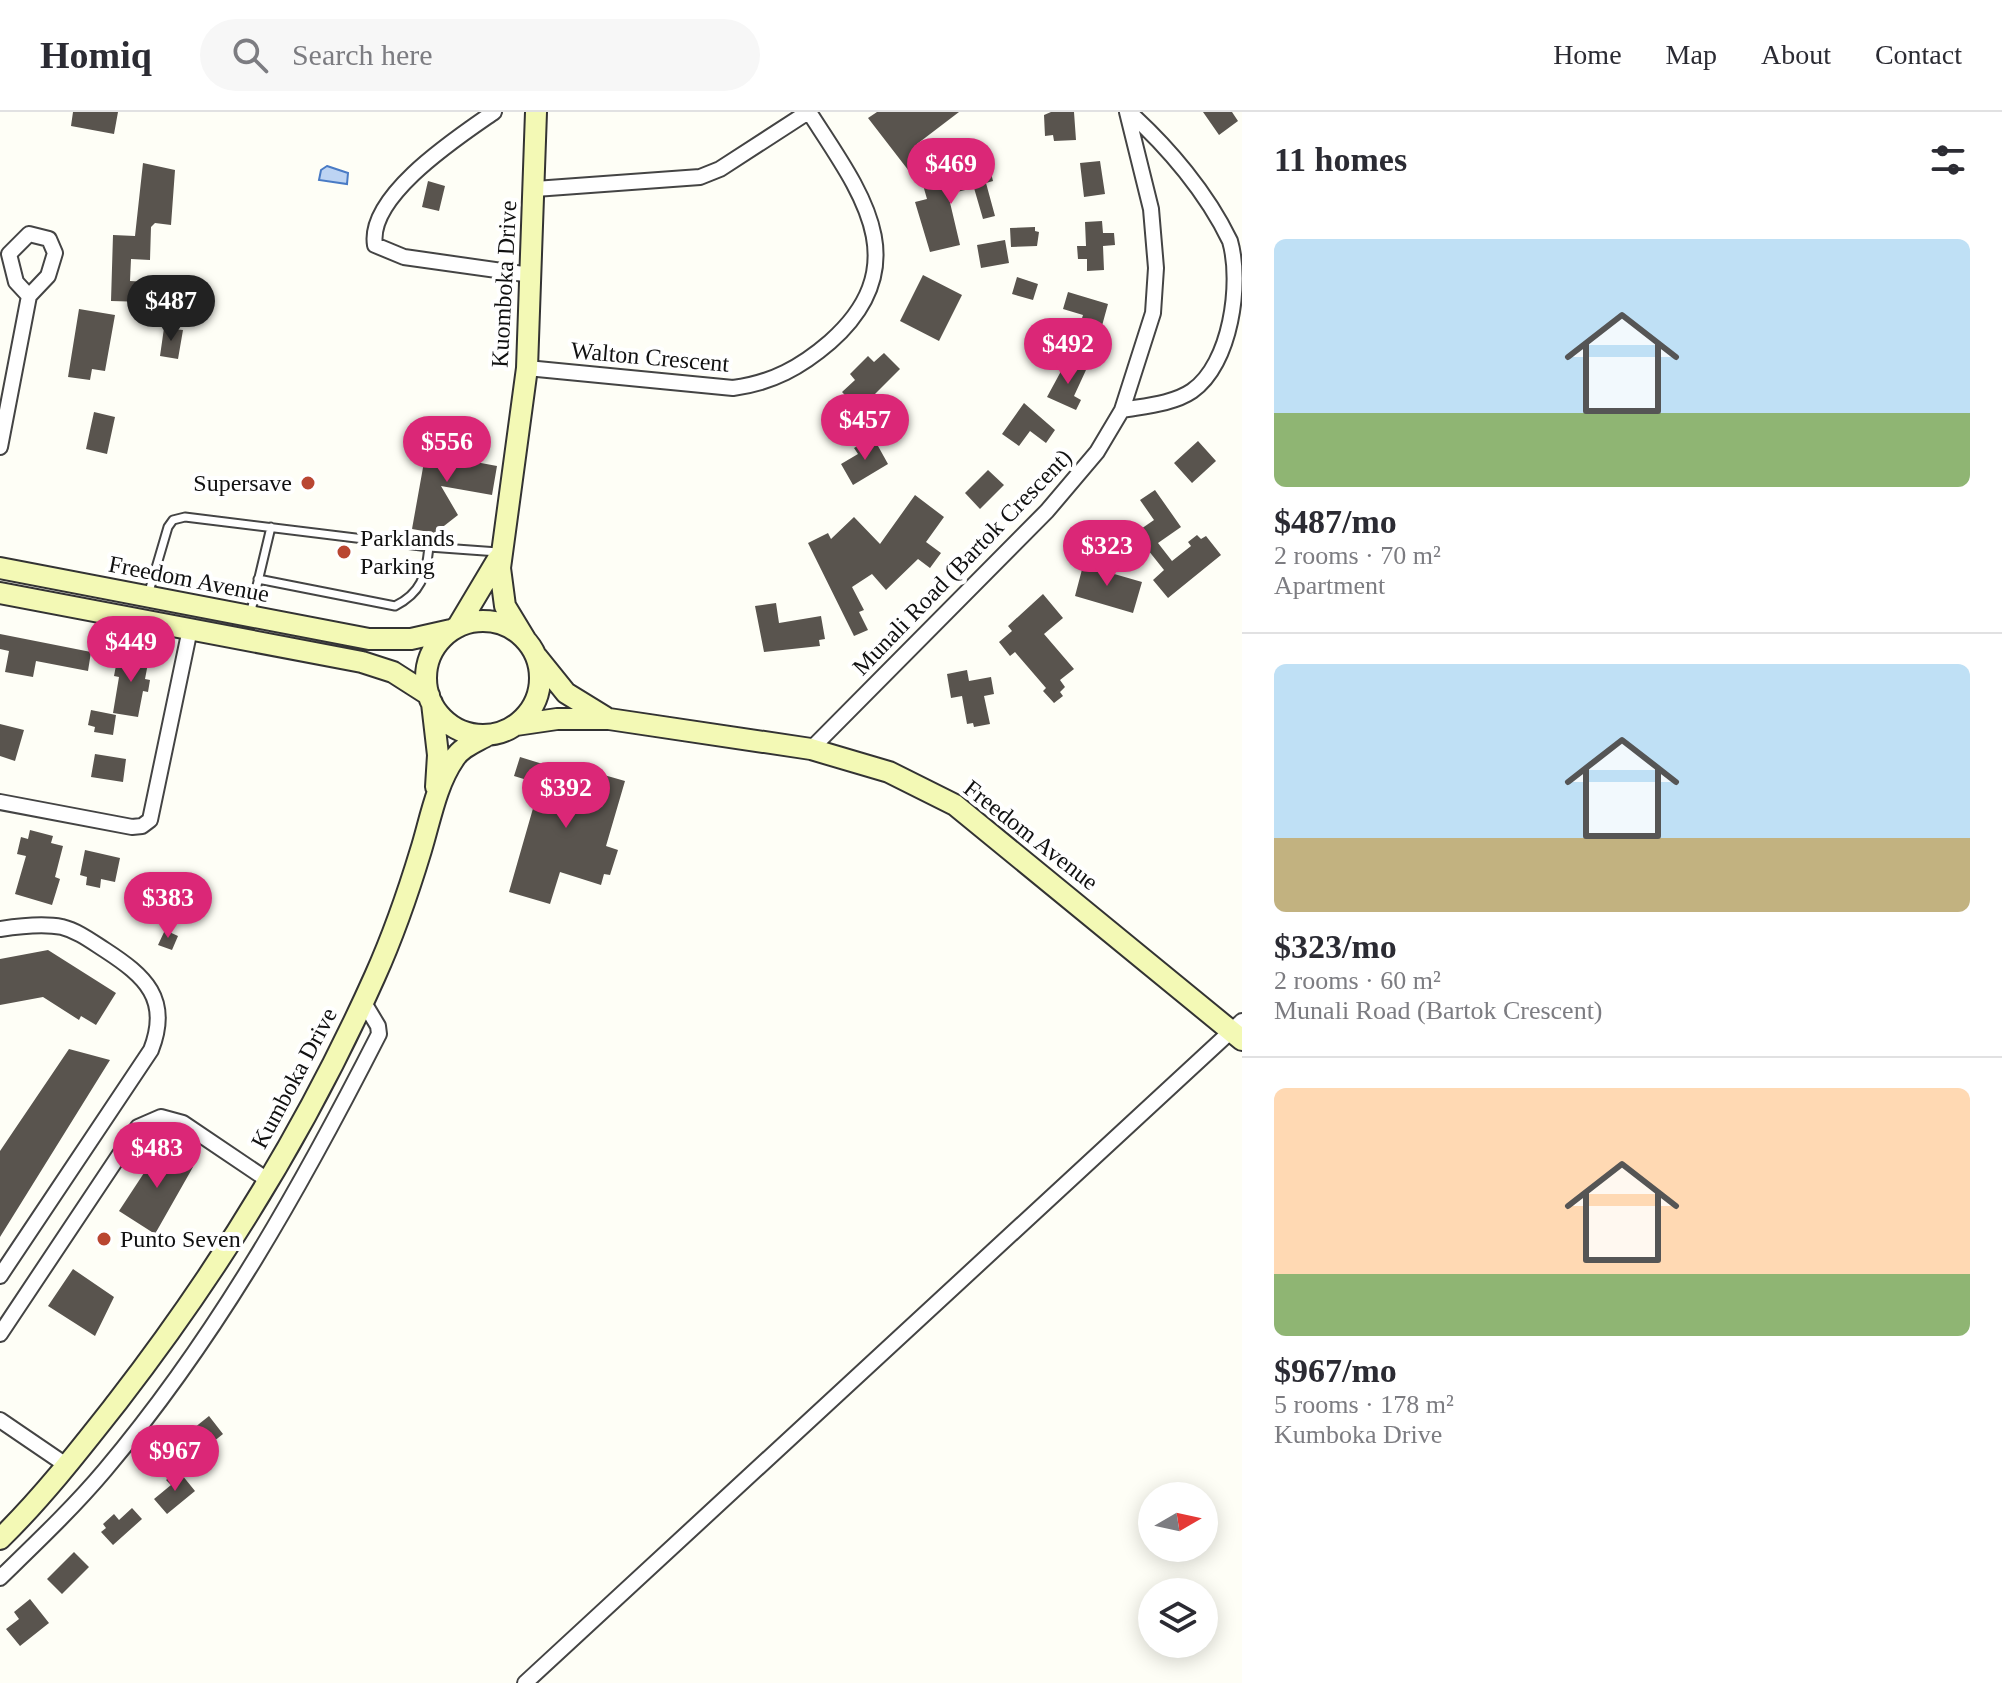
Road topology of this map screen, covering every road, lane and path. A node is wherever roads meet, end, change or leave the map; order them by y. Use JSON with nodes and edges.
{"nodes":[{"id":1,"x":494,"y":112,"type":"edge"},
{"id":2,"x":536,"y":112,"type":"edge"},
{"id":3,"x":808,"y":112,"type":"edge"},
{"id":4,"x":1128,"y":112,"type":"edge"},
{"id":5,"x":535,"y":189,"type":"junction"},
{"id":6,"x":531,"y":275,"type":"junction"},
{"id":7,"x":29,"y":296,"type":"dead end"},
{"id":8,"x":527,"y":368,"type":"junction"},
{"id":9,"x":1122,"y":410,"type":"junction"},
{"id":10,"x":0,"y":447,"type":"edge"},
{"id":11,"x":271,"y":527,"type":"junction"},
{"id":12,"x":429,"y":547,"type":"junction"},
{"id":13,"x":501,"y":552,"type":"junction"},
{"id":14,"x":0,"y":568,"type":"edge"},
{"id":15,"x":258,"y":579,"type":"junction"},
{"id":16,"x":0,"y":593,"type":"edge"},
{"id":17,"x":147,"y":598,"type":"junction"},
{"id":18,"x":57,"y":604,"type":"junction"},
{"id":19,"x":249,"y":618,"type":"junction"},
{"id":20,"x":455,"y":628,"type":"junction"},
{"id":21,"x":190,"y":629,"type":"junction"},
{"id":22,"x":530,"y":646,"type":"junction"},
{"id":23,"x":431,"y":699,"type":"junction"},
{"id":24,"x":609,"y":719,"type":"junction"},
{"id":25,"x":516,"y":725,"type":"junction"},
{"id":26,"x":488,"y":735,"type":"junction"},
{"id":27,"x":811,"y":749,"type":"junction"},
{"id":28,"x":0,"y":802,"type":"edge"},
{"id":29,"x":435,"y":803,"type":"junction"},
{"id":30,"x":0,"y":929,"type":"edge"},
{"id":31,"x":363,"y":1001,"type":"junction"},
{"id":32,"x":1238,"y":1031,"type":"edge"},
{"id":33,"x":302,"y":1124,"type":"junction"},
{"id":34,"x":327,"y":1137,"type":"junction"},
{"id":35,"x":269,"y":1181,"type":"junction"},
{"id":36,"x":0,"y":1276,"type":"edge"},
{"id":37,"x":0,"y":1334,"type":"edge"},
{"id":38,"x":0,"y":1420,"type":"edge"},
{"id":39,"x":66,"y":1465,"type":"junction"},
{"id":40,"x":15,"y":1524,"type":"junction"},
{"id":41,"x":0,"y":1539,"type":"edge"},
{"id":42,"x":33,"y":1546,"type":"junction"},
{"id":43,"x":0,"y":1578,"type":"edge"},
{"id":44,"x":525,"y":1683,"type":"edge"}],
"edges":[{"from":1,"to":6,"type":"street"},
{"from":2,"to":5,"type":"main road","name":"Kuomboka Drive"},
{"from":3,"to":5,"type":"street"},
{"from":3,"to":8,"type":"street","name":"Walton Crescent"},
{"from":4,"to":9,"type":"street","name":"Munali Road (Bartok Crescent)"},
{"from":4,"to":9,"type":"street"},
{"from":5,"to":6,"type":"main road","name":"Kuomboka Drive"},
{"from":6,"to":8,"type":"main road","name":"Kuomboka Drive"},
{"from":7,"to":10,"type":"street"},
{"from":8,"to":13,"type":"main road","name":"Kuomboka Drive"},
{"from":9,"to":27,"type":"street","name":"Munali Road (Bartok Crescent)"},
{"from":11,"to":12,"type":"lane"},
{"from":11,"to":15,"type":"lane"},
{"from":11,"to":17,"type":"lane"},
{"from":12,"to":13,"type":"lane"},
{"from":12,"to":15,"type":"lane"},
{"from":13,"to":20,"type":"main road"},
{"from":13,"to":22,"type":"main road","name":"Freedom Avenue"},
{"from":14,"to":17,"type":"main road","name":"Freedom Avenue"},
{"from":15,"to":19,"type":"lane"},
{"from":16,"to":18,"type":"main road","name":"Freedom Avenue"},
{"from":17,"to":18,"type":"main road"},
{"from":17,"to":19,"type":"main road","name":"Freedom Avenue"},
{"from":18,"to":21,"type":"main road","name":"Freedom Avenue"},
{"from":19,"to":20,"type":"main road","name":"Freedom Avenue"},
{"from":20,"to":22,"type":"main road"},
{"from":20,"to":23,"type":"main road"},
{"from":21,"to":23,"type":"main road","name":"Freedom Avenue"},
{"from":21,"to":28,"type":"street"},
{"from":22,"to":24,"type":"main road","name":"Freedom Avenue"},
{"from":22,"to":25,"type":"main road"},
{"from":23,"to":26,"type":"main road"},
{"from":23,"to":29,"type":"main road","name":"Kumboka Drive"},
{"from":24,"to":25,"type":"main road","name":"Freedom Avenue"},
{"from":24,"to":27,"type":"main road","name":"Freedom Avenue"},
{"from":25,"to":26,"type":"main road"},
{"from":26,"to":29,"type":"main road","name":"Kumboka Drive"},
{"from":27,"to":32,"type":"main road","name":"Freedom Avenue"},
{"from":29,"to":31,"type":"main road","name":"Kumboka Drive"},
{"from":30,"to":36,"type":"street"},
{"from":31,"to":33,"type":"main road","name":"Kumboka Drive"},
{"from":31,"to":34,"type":"street"},
{"from":32,"to":44,"type":"street"},
{"from":33,"to":34,"type":"street"},
{"from":33,"to":35,"type":"main road","name":"Kumboka Drive"},
{"from":34,"to":42,"type":"street"},
{"from":35,"to":37,"type":"street"},
{"from":35,"to":39,"type":"main road","name":"Kumboka Drive"},
{"from":38,"to":39,"type":"street"},
{"from":39,"to":40,"type":"main road","name":"Kumboka Drive"},
{"from":40,"to":41,"type":"main road","name":"Kumboka Drive"},
{"from":40,"to":42,"type":"street"},
{"from":42,"to":43,"type":"street"}]}
